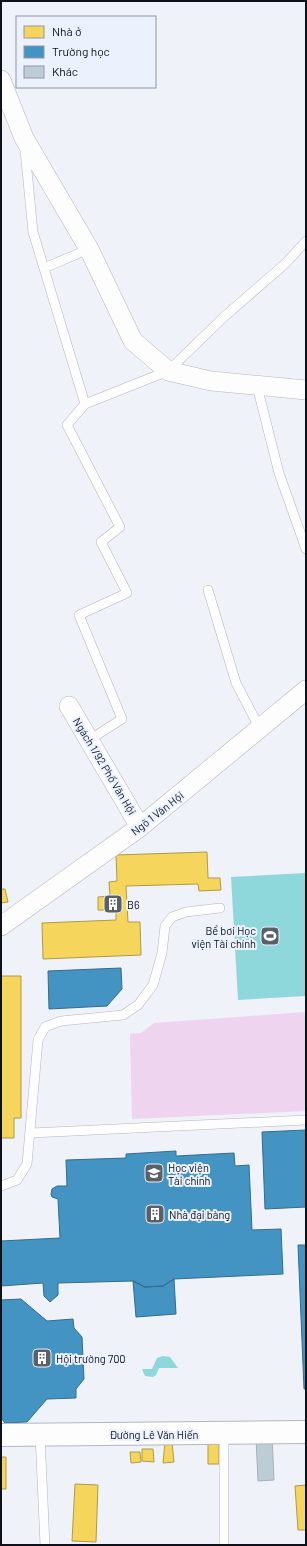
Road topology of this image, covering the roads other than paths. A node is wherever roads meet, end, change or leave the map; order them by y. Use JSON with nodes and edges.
{"nodes":[{"id":1,"x":1,"y":80,"type":"edge"},
{"id":2,"x":24,"y":138,"type":"junction"},
{"id":3,"x":306,"y":241,"type":"edge"},
{"id":4,"x":89,"y":249,"type":"junction"},
{"id":5,"x":44,"y":268,"type":"junction"},
{"id":6,"x":168,"y":371,"type":"junction"},
{"id":7,"x":257,"y":386,"type":"junction"},
{"id":8,"x":306,"y":390,"type":"edge"},
{"id":9,"x":85,"y":404,"type":"junction"},
{"id":10,"x":306,"y":549,"type":"edge"},
{"id":11,"x":208,"y":590,"type":"dead end"},
{"id":12,"x":306,"y":690,"type":"edge"},
{"id":13,"x":69,"y":706,"type":"dead end"},
{"id":14,"x":260,"y":729,"type":"junction"},
{"id":15,"x":89,"y":740,"type":"junction"},
{"id":16,"x":140,"y":827,"type":"junction"},
{"id":17,"x":220,"y":908,"type":"dead end"},
{"id":18,"x":1,"y":926,"type":"edge"},
{"id":19,"x":306,"y":1120,"type":"edge"},
{"id":20,"x":31,"y":1133,"type":"junction"},
{"id":21,"x":1,"y":1186,"type":"edge"},
{"id":22,"x":306,"y":1432,"type":"edge"},
{"id":23,"x":224,"y":1433,"type":"junction"},
{"id":24,"x":1,"y":1435,"type":"edge"},
{"id":25,"x":40,"y":1435,"type":"junction"},
{"id":26,"x":45,"y":1545,"type":"edge"},
{"id":27,"x":224,"y":1545,"type":"edge"}],
"edges":[{"from":1,"to":2,"type":"street"},
{"from":2,"to":4,"type":"street"},
{"from":2,"to":5,"type":"lane"},
{"from":3,"to":6,"type":"lane"},
{"from":4,"to":5,"type":"lane"},
{"from":4,"to":6,"type":"street"},
{"from":5,"to":9,"type":"lane"},
{"from":6,"to":7,"type":"street"},
{"from":6,"to":9,"type":"lane"},
{"from":7,"to":8,"type":"street"},
{"from":7,"to":10,"type":"lane"},
{"from":9,"to":15,"type":"lane"},
{"from":11,"to":14,"type":"lane"},
{"from":12,"to":14,"type":"street","name":"Ngõ 1 Văn Hội"},
{"from":13,"to":15,"type":"street","name":"Ngách 1/92 Phố Văn Hội"},
{"from":14,"to":16,"type":"street","name":"Ngõ 1 Văn Hội"},
{"from":15,"to":16,"type":"street","name":"Ngách 1/92 Phố Văn Hội"},
{"from":16,"to":18,"type":"street","name":"Ngõ 1 Văn Hội"},
{"from":17,"to":20,"type":"lane"},
{"from":19,"to":20,"type":"lane"},
{"from":20,"to":21,"type":"lane"},
{"from":22,"to":23,"type":"street","name":"Đường Lê Văn Hiến"},
{"from":23,"to":25,"type":"street","name":"Đường Lê Văn Hiến"},
{"from":23,"to":27,"type":"lane"},
{"from":24,"to":25,"type":"street","name":"Đường Lê Văn Hiến"},
{"from":25,"to":26,"type":"lane"}]}
